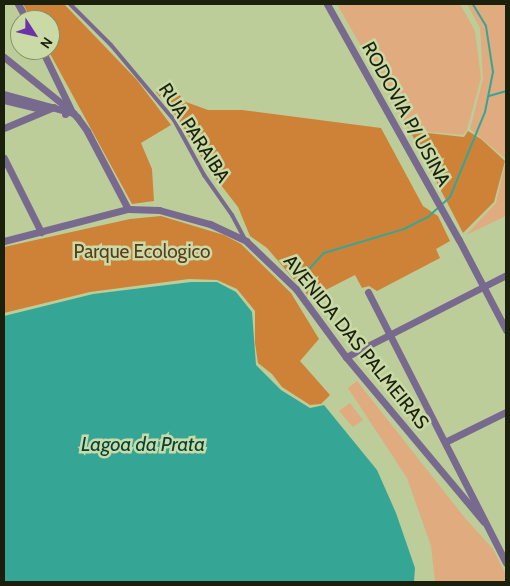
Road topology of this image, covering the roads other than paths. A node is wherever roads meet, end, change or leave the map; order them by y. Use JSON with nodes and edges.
{"nodes":[{"id":1,"x":70,"y":4,"type":"edge"},
{"id":2,"x":326,"y":4,"type":"edge"},
{"id":3,"x":4,"y":57,"type":"edge"},
{"id":4,"x":47,"y":60,"type":"edge"},
{"id":5,"x":4,"y":94,"type":"edge"},
{"id":6,"x":4,"y":100,"type":"edge"},
{"id":7,"x":50,"y":109,"type":"junction"},
{"id":8,"x":70,"y":112,"type":"junction"},
{"id":9,"x":4,"y":128,"type":"edge"},
{"id":10,"x":4,"y":158,"type":"edge"},
{"id":11,"x":128,"y":209,"type":"junction"},
{"id":12,"x":41,"y":232,"type":"junction"},
{"id":13,"x":246,"y":241,"type":"junction"},
{"id":14,"x":4,"y":242,"type":"edge"},
{"id":15,"x":506,"y":275,"type":"edge"},
{"id":16,"x":484,"y":288,"type":"junction"},
{"id":17,"x":368,"y":292,"type":"dead end"},
{"id":18,"x":506,"y":330,"type":"edge"},
{"id":19,"x":391,"y":335,"type":"junction"},
{"id":20,"x":346,"y":357,"type":"junction"},
{"id":21,"x":506,"y":412,"type":"edge"},
{"id":22,"x":445,"y":442,"type":"junction"},
{"id":23,"x":484,"y":522,"type":"junction"},
{"id":24,"x":503,"y":550,"type":"edge"},
{"id":25,"x":506,"y":563,"type":"edge"}],
"edges":[{"from":1,"to":13,"type":"lane","name":"RUA PARAIBA"},
{"from":2,"to":16,"type":"street","name":"RODOVIA P/ USINA"},
{"from":3,"to":8,"type":"street"},
{"from":4,"to":8,"type":"street"},
{"from":5,"to":7,"type":"street"},
{"from":6,"to":7,"type":"street"},
{"from":7,"to":8,"type":"street"},
{"from":7,"to":9,"type":"street"},
{"from":8,"to":11,"type":"street"},
{"from":10,"to":12,"type":"street"},
{"from":11,"to":12,"type":"street","name":"AVENIDA DAS PALMEIRAS"},
{"from":11,"to":13,"type":"street","name":"AVENIDA DAS PALMEIRAS"},
{"from":12,"to":14,"type":"street","name":"AVENIDA DAS PALMEIRAS"},
{"from":13,"to":20,"type":"street","name":"AVENIDA DAS PALMEIRAS"},
{"from":15,"to":16,"type":"street"},
{"from":16,"to":18,"type":"street","name":"RODOVIA P/ USINA"},
{"from":16,"to":19,"type":"street"},
{"from":17,"to":19,"type":"street"},
{"from":19,"to":20,"type":"street"},
{"from":19,"to":22,"type":"street"},
{"from":20,"to":23,"type":"street","name":"AVENIDA DAS PALMEIRAS"},
{"from":21,"to":22,"type":"street"},
{"from":22,"to":23,"type":"street"},
{"from":23,"to":24,"type":"street"},
{"from":24,"to":25,"type":"street"}]}
